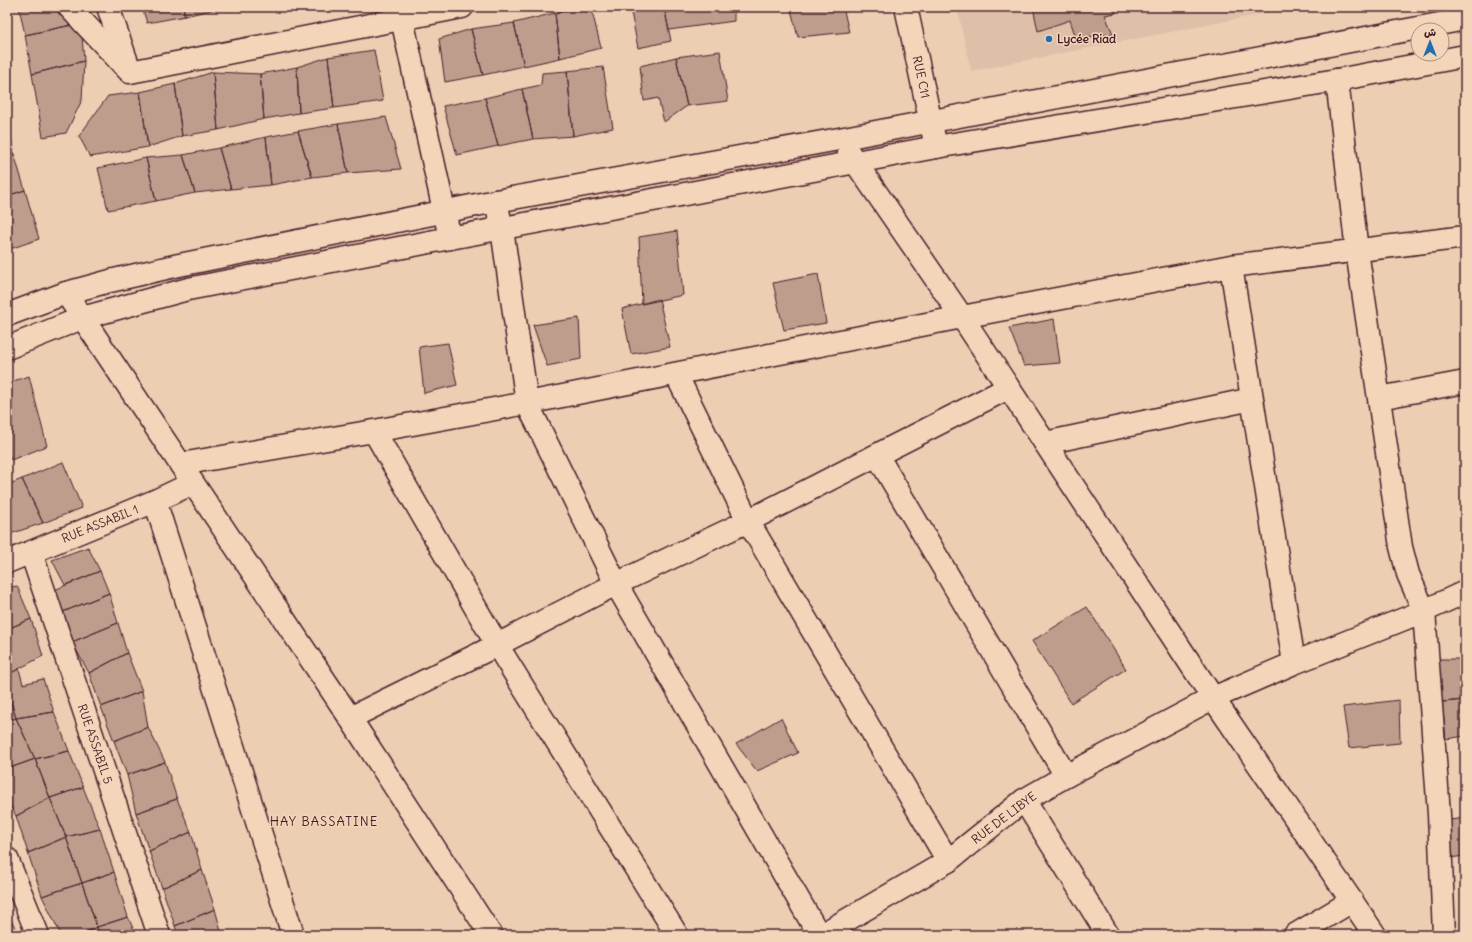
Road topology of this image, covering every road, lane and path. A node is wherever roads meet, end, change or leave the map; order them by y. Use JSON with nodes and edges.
{"nodes":[{"id":1,"x":69,"y":7,"type":"edge"},
{"id":2,"x":108,"y":7,"type":"edge"},
{"id":3,"x":462,"y":7,"type":"edge"},
{"id":4,"x":906,"y":7,"type":"edge"},
{"id":5,"x":402,"y":19,"type":"junction"},
{"id":6,"x":1465,"y":19,"type":"edge"},
{"id":7,"x":1465,"y":56,"type":"edge"},
{"id":8,"x":130,"y":72,"type":"junction"},
{"id":9,"x":1337,"y":80,"type":"junction"},
{"id":10,"x":930,"y":121,"type":"junction"},
{"id":11,"x":839,"y":139,"type":"junction"},
{"id":12,"x":936,"y":147,"type":"junction"},
{"id":13,"x":856,"y":163,"type":"junction"},
{"id":14,"x":496,"y":201,"type":"junction"},
{"id":15,"x":445,"y":211,"type":"junction"},
{"id":16,"x":502,"y":229,"type":"junction"},
{"id":17,"x":1465,"y":237,"type":"edge"},
{"id":18,"x":450,"y":238,"type":"junction"},
{"id":19,"x":1357,"y":251,"type":"junction"},
{"id":20,"x":1231,"y":266,"type":"junction"},
{"id":21,"x":66,"y":293,"type":"junction"},
{"id":22,"x":7,"y":315,"type":"edge"},
{"id":23,"x":962,"y":317,"type":"junction"},
{"id":24,"x":82,"y":318,"type":"junction"},
{"id":25,"x":7,"y":348,"type":"edge"},
{"id":26,"x":676,"y":374,"type":"junction"},
{"id":27,"x":1465,"y":382,"type":"edge"},
{"id":28,"x":1008,"y":388,"type":"junction"},
{"id":29,"x":1379,"y":398,"type":"junction"},
{"id":30,"x":1252,"y":399,"type":"junction"},
{"id":31,"x":527,"y":403,"type":"junction"},
{"id":32,"x":374,"y":431,"type":"junction"},
{"id":33,"x":1044,"y":443,"type":"junction"},
{"id":34,"x":878,"y":456,"type":"junction"},
{"id":35,"x":181,"y":464,"type":"junction"},
{"id":36,"x":193,"y":483,"type":"junction"},
{"id":37,"x":155,"y":501,"type":"junction"},
{"id":38,"x":748,"y":521,"type":"junction"},
{"id":39,"x":31,"y":552,"type":"junction"},
{"id":40,"x":7,"y":562,"type":"edge"},
{"id":41,"x":616,"y":584,"type":"junction"},
{"id":42,"x":1465,"y":592,"type":"edge"},
{"id":43,"x":1424,"y":611,"type":"junction"},
{"id":44,"x":497,"y":645,"type":"junction"},
{"id":45,"x":1294,"y":663,"type":"junction"},
{"id":46,"x":1213,"y":698,"type":"junction"},
{"id":47,"x":350,"y":718,"type":"junction"},
{"id":48,"x":1066,"y":776,"type":"junction"},
{"id":49,"x":1024,"y":800,"type":"junction"},
{"id":50,"x":7,"y":858,"type":"edge"},
{"id":51,"x":948,"y":861,"type":"junction"},
{"id":52,"x":1352,"y":901,"type":"junction"},
{"id":53,"x":1105,"y":934,"type":"edge"},
{"id":54,"x":38,"y":935,"type":"edge"},
{"id":55,"x":159,"y":935,"type":"edge"},
{"id":56,"x":293,"y":935,"type":"edge"},
{"id":57,"x":491,"y":935,"type":"edge"},
{"id":58,"x":677,"y":935,"type":"edge"},
{"id":59,"x":820,"y":935,"type":"edge"},
{"id":60,"x":1295,"y":935,"type":"edge"},
{"id":61,"x":1375,"y":935,"type":"edge"},
{"id":62,"x":1444,"y":935,"type":"edge"}],
"edges":[{"from":1,"to":8,"type":"street"},
{"from":2,"to":8,"type":"street"},
{"from":3,"to":5,"type":"street"},
{"from":4,"to":10,"type":"street","name":"RUE C11"},
{"from":5,"to":8,"type":"street"},
{"from":5,"to":15,"type":"street"},
{"from":6,"to":10,"type":"street"},
{"from":7,"to":9,"type":"street"},
{"from":9,"to":12,"type":"street"},
{"from":9,"to":19,"type":"street"},
{"from":10,"to":11,"type":"street"},
{"from":10,"to":12,"type":"street","name":"RUE C11"},
{"from":11,"to":13,"type":"street"},
{"from":11,"to":14,"type":"street"},
{"from":12,"to":13,"type":"street"},
{"from":13,"to":16,"type":"street"},
{"from":13,"to":23,"type":"street"},
{"from":14,"to":15,"type":"street"},
{"from":14,"to":16,"type":"street"},
{"from":15,"to":18,"type":"street"},
{"from":15,"to":21,"type":"street"},
{"from":16,"to":18,"type":"street"},
{"from":16,"to":31,"type":"street"},
{"from":17,"to":19,"type":"street"},
{"from":18,"to":24,"type":"street"},
{"from":19,"to":20,"type":"street"},
{"from":19,"to":29,"type":"street"},
{"from":20,"to":23,"type":"street"},
{"from":20,"to":30,"type":"street"},
{"from":21,"to":22,"type":"street"},
{"from":21,"to":24,"type":"street"},
{"from":23,"to":26,"type":"street"},
{"from":23,"to":28,"type":"street"},
{"from":24,"to":25,"type":"street"},
{"from":24,"to":35,"type":"street"},
{"from":26,"to":31,"type":"street"},
{"from":26,"to":38,"type":"street"},
{"from":27,"to":29,"type":"street"},
{"from":28,"to":33,"type":"street"},
{"from":28,"to":34,"type":"street"},
{"from":29,"to":43,"type":"street"},
{"from":30,"to":33,"type":"street"},
{"from":30,"to":45,"type":"street"},
{"from":31,"to":32,"type":"street"},
{"from":31,"to":41,"type":"street"},
{"from":32,"to":35,"type":"street"},
{"from":32,"to":44,"type":"street"},
{"from":33,"to":46,"type":"street"},
{"from":34,"to":38,"type":"street"},
{"from":34,"to":48,"type":"street"},
{"from":35,"to":36,"type":"street"},
{"from":36,"to":37,"type":"street","name":"RUE ASSABIL 1"},
{"from":36,"to":47,"type":"street"},
{"from":37,"to":39,"type":"street","name":"RUE ASSABIL 1"},
{"from":37,"to":56,"type":"street"},
{"from":38,"to":41,"type":"street"},
{"from":38,"to":51,"type":"street"},
{"from":39,"to":40,"type":"street","name":"RUE ASSABIL 1"},
{"from":39,"to":55,"type":"street","name":"RUE ASSABIL 5"},
{"from":41,"to":44,"type":"street"},
{"from":41,"to":59,"type":"street"},
{"from":42,"to":43,"type":"street","name":"RUE DE LIBYE"},
{"from":43,"to":45,"type":"street","name":"RUE DE LIBYE"},
{"from":43,"to":62,"type":"street"},
{"from":44,"to":47,"type":"street"},
{"from":44,"to":58,"type":"street"},
{"from":45,"to":46,"type":"street","name":"RUE DE LIBYE"},
{"from":46,"to":48,"type":"street","name":"RUE DE LIBYE"},
{"from":46,"to":52,"type":"street"},
{"from":47,"to":57,"type":"street"},
{"from":48,"to":49,"type":"street","name":"RUE DE LIBYE"},
{"from":49,"to":51,"type":"street","name":"RUE DE LIBYE"},
{"from":49,"to":53,"type":"street"},
{"from":50,"to":54,"type":"street"},
{"from":51,"to":59,"type":"street","name":"RUE DE LIBYE"},
{"from":52,"to":60,"type":"street"},
{"from":52,"to":61,"type":"street"}]}
